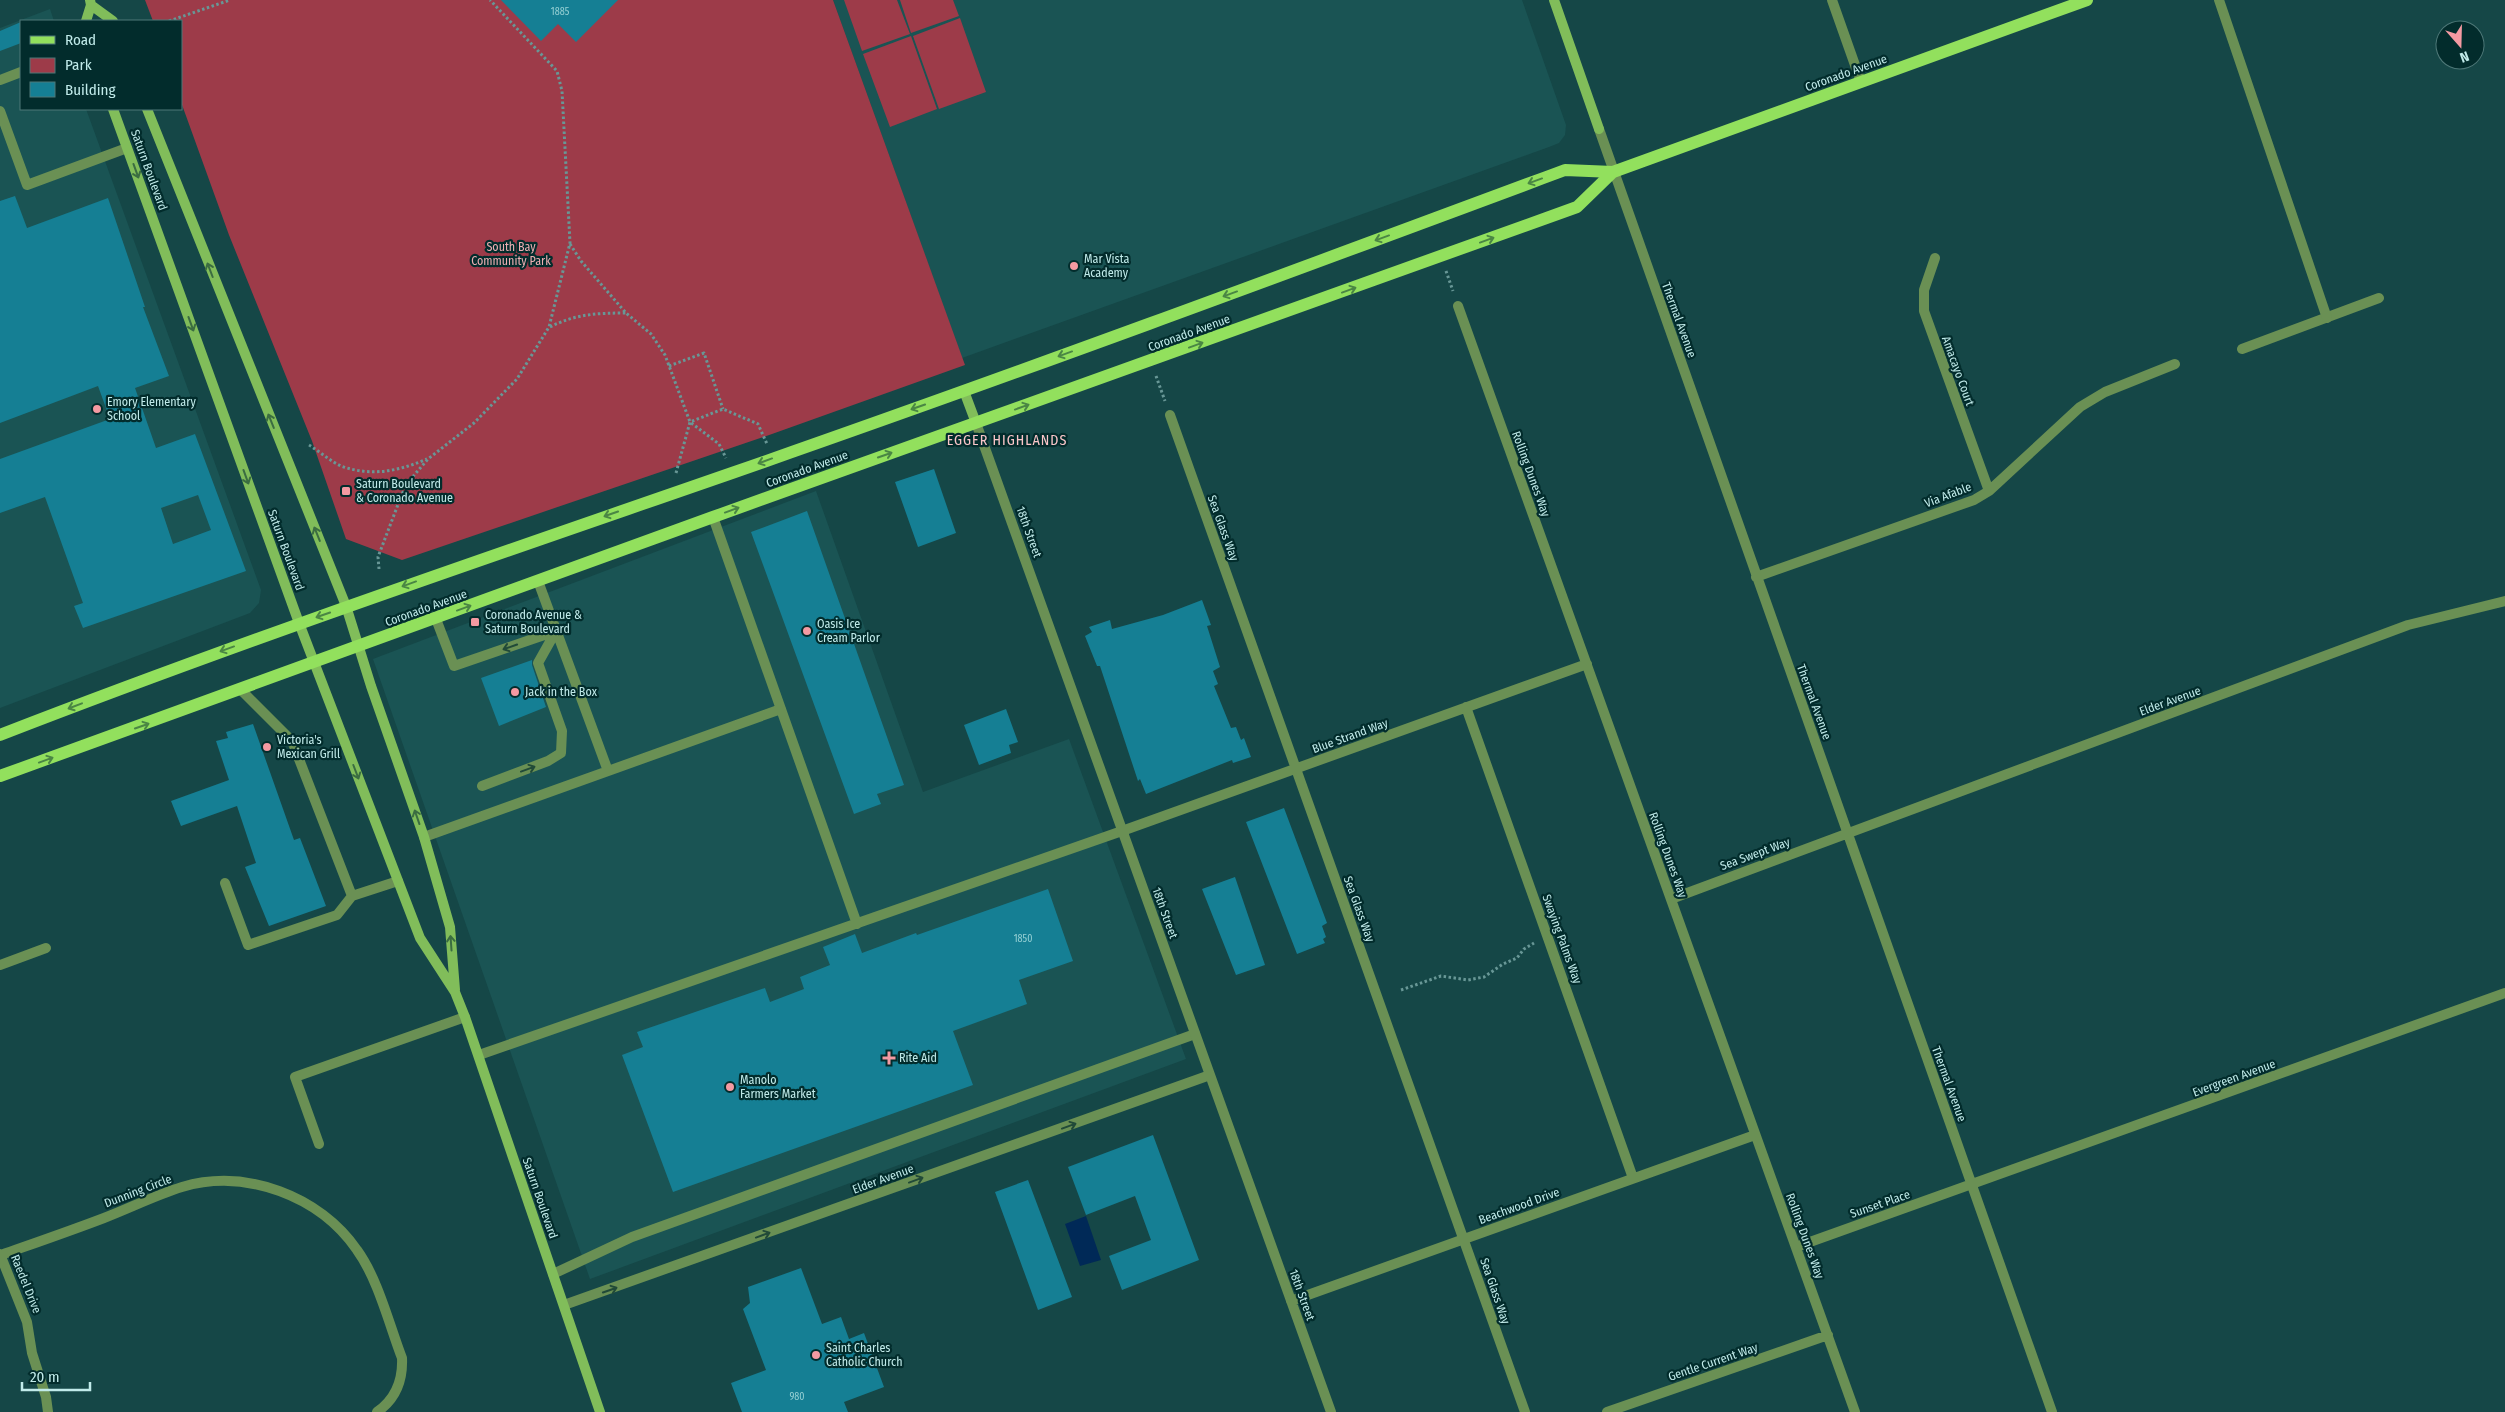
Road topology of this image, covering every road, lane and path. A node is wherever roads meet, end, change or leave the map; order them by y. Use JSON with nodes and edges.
{"nodes":[{"id":1,"x":230,"y":0,"type":"edge"},
{"id":2,"x":490,"y":0,"type":"edge"},
{"id":3,"x":1554,"y":0,"type":"edge"},
{"id":4,"x":1832,"y":0,"type":"edge"},
{"id":5,"x":2087,"y":0,"type":"edge"},
{"id":6,"x":2219,"y":0,"type":"edge"},
{"id":7,"x":90,"y":2,"type":"edge"},
{"id":8,"x":86,"y":20,"type":"edge"},
{"id":9,"x":112,"y":20,"type":"edge"},
{"id":10,"x":173,"y":20,"type":"edge"},
{"id":11,"x":20,"y":72,"type":"edge"},
{"id":12,"x":0,"y":80,"type":"edge"},
{"id":13,"x":1861,"y":82,"type":"junction"},
{"id":14,"x":0,"y":110,"type":"edge"},
{"id":15,"x":113,"y":110,"type":"edge"},
{"id":16,"x":147,"y":110,"type":"edge"},
{"id":17,"x":1599,"y":129,"type":"joint"},
{"id":18,"x":128,"y":148,"type":"junction"},
{"id":19,"x":1613,"y":172,"type":"junction"},
{"id":20,"x":570,"y":243,"type":"junction"},
{"id":21,"x":1441,"y":257,"type":"junction"},
{"id":22,"x":1934,"y":258,"type":"dead end"},
{"id":23,"x":1454,"y":294,"type":"dead end"},
{"id":24,"x":2380,"y":298,"type":"dead end"},
{"id":25,"x":1458,"y":306,"type":"dead end"},
{"id":26,"x":626,"y":313,"type":"junction"},
{"id":27,"x":2327,"y":318,"type":"junction"},
{"id":28,"x":549,"y":327,"type":"junction"},
{"id":29,"x":2242,"y":349,"type":"dead end"},
{"id":30,"x":1150,"y":362,"type":"junction"},
{"id":31,"x":2174,"y":364,"type":"dead end"},
{"id":32,"x":669,"y":366,"type":"junction"},
{"id":33,"x":964,"y":391,"type":"junction"},
{"id":34,"x":1164,"y":398,"type":"dead end"},
{"id":35,"x":723,"y":409,"type":"junction"},
{"id":36,"x":1170,"y":415,"type":"dead end"},
{"id":37,"x":690,"y":422,"type":"junction"},
{"id":38,"x":976,"y":423,"type":"junction"},
{"id":39,"x":309,"y":444,"type":"dead end"},
{"id":40,"x":428,"y":459,"type":"junction"},
{"id":41,"x":772,"y":459,"type":"junction"},
{"id":42,"x":676,"y":473,"type":"dead end"},
{"id":43,"x":731,"y":473,"type":"junction"},
{"id":44,"x":1989,"y":491,"type":"junction"},
{"id":45,"x":713,"y":517,"type":"junction"},
{"id":46,"x":379,"y":569,"type":"dead end"},
{"id":47,"x":1756,"y":577,"type":"junction"},
{"id":48,"x":538,"y":581,"type":"junction"},
{"id":49,"x":2505,"y":601,"type":"edge"},
{"id":50,"x":346,"y":606,"type":"junction"},
{"id":51,"x":436,"y":619,"type":"junction"},
{"id":52,"x":299,"y":623,"type":"junction"},
{"id":53,"x":556,"y":631,"type":"junction"},
{"id":54,"x":359,"y":647,"type":"junction"},
{"id":55,"x":314,"y":662,"type":"junction"},
{"id":56,"x":1587,"y":664,"type":"junction"},
{"id":57,"x":240,"y":689,"type":"junction"},
{"id":58,"x":1466,"y":707,"type":"junction"},
{"id":59,"x":781,"y":709,"type":"junction"},
{"id":60,"x":0,"y":735,"type":"edge"},
{"id":61,"x":1296,"y":769,"type":"junction"},
{"id":62,"x":608,"y":771,"type":"junction"},
{"id":63,"x":0,"y":776,"type":"edge"},
{"id":64,"x":482,"y":786,"type":"dead end"},
{"id":65,"x":1122,"y":831,"type":"junction"},
{"id":66,"x":1847,"y":833,"type":"junction"},
{"id":67,"x":424,"y":837,"type":"junction"},
{"id":68,"x":398,"y":881,"type":"junction"},
{"id":69,"x":226,"y":883,"type":"dead end"},
{"id":70,"x":352,"y":896,"type":"junction"},
{"id":71,"x":1671,"y":899,"type":"junction"},
{"id":72,"x":857,"y":924,"type":"junction"},
{"id":73,"x":1537,"y":942,"type":"dead end"},
{"id":74,"x":46,"y":948,"type":"dead end"},
{"id":75,"x":0,"y":964,"type":"edge"},
{"id":76,"x":1401,"y":990,"type":"dead end"},
{"id":77,"x":455,"y":992,"type":"junction"},
{"id":78,"x":2505,"y":993,"type":"edge"},
{"id":79,"x":465,"y":1017,"type":"junction"},
{"id":80,"x":1195,"y":1034,"type":"junction"},
{"id":81,"x":479,"y":1055,"type":"junction"},
{"id":82,"x":1210,"y":1075,"type":"junction"},
{"id":83,"x":1756,"y":1135,"type":"junction"},
{"id":84,"x":319,"y":1144,"type":"dead end"},
{"id":85,"x":1634,"y":1178,"type":"junction"},
{"id":86,"x":1972,"y":1186,"type":"junction"},
{"id":87,"x":1464,"y":1239,"type":"junction"},
{"id":88,"x":1796,"y":1247,"type":"junction"},
{"id":89,"x":0,"y":1255,"type":"edge"},
{"id":90,"x":553,"y":1274,"type":"junction"},
{"id":91,"x":1291,"y":1301,"type":"junction"},
{"id":92,"x":564,"y":1305,"type":"junction"},
{"id":93,"x":1828,"y":1335,"type":"junction"},
{"id":94,"x":48,"y":1412,"type":"edge"},
{"id":95,"x":377,"y":1412,"type":"edge"},
{"id":96,"x":600,"y":1412,"type":"edge"},
{"id":97,"x":1330,"y":1412,"type":"edge"},
{"id":98,"x":1525,"y":1412,"type":"edge"},
{"id":99,"x":1607,"y":1412,"type":"edge"},
{"id":100,"x":1855,"y":1412,"type":"edge"},
{"id":101,"x":2052,"y":1412,"type":"edge"}],
"edges":[{"from":1,"to":10,"type":"path"},
{"from":2,"to":20,"type":"path"},
{"from":3,"to":17,"type":"main road","name":"Thermal Avenue"},
{"from":4,"to":13,"type":"street"},
{"from":5,"to":13,"type":"main road","name":"Coronado Avenue"},
{"from":6,"to":27,"type":"street"},
{"from":7,"to":8,"type":"main road"},
{"from":7,"to":9,"type":"main road"},
{"from":11,"to":12,"type":"street"},
{"from":13,"to":19,"type":"main road","name":"Coronado Avenue"},
{"from":14,"to":18,"type":"street"},
{"from":15,"to":18,"type":"main road","name":"Saturn Boulevard"},
{"from":50,"to":16,"type":"main road","name":"Saturn Boulevard","one_way":true},
{"from":17,"to":19,"type":"street","name":"Thermal Avenue"},
{"from":18,"to":52,"type":"main road","name":"Saturn Boulevard","one_way":true},
{"from":21,"to":19,"type":"main road","name":"Coronado Avenue","one_way":true},
{"from":19,"to":33,"type":"main road","name":"Coronado Avenue","one_way":true},
{"from":19,"to":47,"type":"street","name":"Thermal Avenue"},
{"from":20,"to":26,"type":"path"},
{"from":20,"to":28,"type":"path"},
{"from":21,"to":23,"type":"path"},
{"from":30,"to":21,"type":"main road","name":"Coronado Avenue","one_way":true},
{"from":22,"to":44,"type":"street","name":"Amacayo Court"},
{"from":24,"to":27,"type":"street"},
{"from":25,"to":56,"type":"street","name":"Rolling Dunes Way"},
{"from":26,"to":28,"type":"path"},
{"from":26,"to":32,"type":"path"},
{"from":27,"to":29,"type":"street"},
{"from":28,"to":40,"type":"path"},
{"from":30,"to":34,"type":"path"},
{"from":38,"to":30,"type":"main road","name":"Coronado Avenue","one_way":true},
{"from":31,"to":44,"type":"street","name":"Via Afable"},
{"from":32,"to":35,"type":"path"},
{"from":32,"to":37,"type":"path"},
{"from":33,"to":38,"type":"main road"},
{"from":33,"to":41,"type":"main road","name":"Coronado Avenue","one_way":true},
{"from":35,"to":37,"type":"path"},
{"from":35,"to":41,"type":"path"},
{"from":36,"to":61,"type":"street","name":"Sea Glass Way"},
{"from":37,"to":42,"type":"path"},
{"from":37,"to":43,"type":"path"},
{"from":45,"to":38,"type":"main road","name":"Coronado Avenue","one_way":true},
{"from":38,"to":65,"type":"street","name":"18th Street"},
{"from":39,"to":40,"type":"path"},
{"from":40,"to":46,"type":"path"},
{"from":41,"to":43,"type":"main road","name":"Coronado Avenue","one_way":true},
{"from":43,"to":50,"type":"main road","name":"Coronado Avenue","one_way":true},
{"from":44,"to":47,"type":"street","name":"Via Afable"},
{"from":45,"to":48,"type":"main road","name":"Coronado Avenue"},
{"from":45,"to":59,"type":"street"},
{"from":47,"to":66,"type":"street","name":"Thermal Avenue"},
{"from":51,"to":48,"type":"main road","name":"Coronado Avenue","one_way":true},
{"from":48,"to":53,"type":"street"},
{"from":49,"to":66,"type":"street","name":"Elder Avenue"},
{"from":50,"to":52,"type":"main road","name":"Coronado Avenue","one_way":true},
{"from":50,"to":54,"type":"main road","name":"Saturn Boulevard"},
{"from":53,"to":51,"type":"street","one_way":true},
{"from":51,"to":54,"type":"main road","name":"Coronado Avenue"},
{"from":52,"to":55,"type":"main road","name":"Saturn Boulevard"},
{"from":52,"to":60,"type":"main road","name":"Coronado Avenue","one_way":true},
{"from":53,"to":62,"type":"street"},
{"from":64,"to":53,"type":"street","one_way":true},
{"from":54,"to":55,"type":"main road","name":"Coronado Avenue"},
{"from":67,"to":54,"type":"main road","name":"Saturn Boulevard","one_way":true},
{"from":55,"to":57,"type":"main road","name":"Coronado Avenue"},
{"from":55,"to":68,"type":"main road","name":"Saturn Boulevard","one_way":true},
{"from":56,"to":58,"type":"street","name":"Blue Strand Way"},
{"from":56,"to":71,"type":"street","name":"Rolling Dunes Way"},
{"from":63,"to":57,"type":"main road","name":"Coronado Avenue","one_way":true},
{"from":57,"to":70,"type":"street"},
{"from":58,"to":61,"type":"street","name":"Blue Strand Way"},
{"from":58,"to":85,"type":"street","name":"Swaying Palms Way"},
{"from":59,"to":62,"type":"street"},
{"from":59,"to":72,"type":"street"},
{"from":61,"to":65,"type":"street","name":"Blue Strand Way"},
{"from":61,"to":87,"type":"street","name":"Sea Glass Way"},
{"from":62,"to":67,"type":"street"},
{"from":65,"to":72,"type":"street","name":"Blue Strand Way"},
{"from":65,"to":80,"type":"street","name":"18th Street"},
{"from":66,"to":71,"type":"street","name":"Sea Swept Way"},
{"from":66,"to":86,"type":"street","name":"Thermal Avenue"},
{"from":77,"to":67,"type":"main road","name":"Saturn Boulevard","one_way":true},
{"from":68,"to":70,"type":"street"},
{"from":68,"to":77,"type":"main road","name":"Saturn Boulevard"},
{"from":69,"to":70,"type":"street"},
{"from":71,"to":83,"type":"street","name":"Rolling Dunes Way"},
{"from":72,"to":81,"type":"street","name":"Blue Strand Way"},
{"from":73,"to":76,"type":"path"},
{"from":74,"to":75,"type":"street"},
{"from":77,"to":79,"type":"main road","name":"Saturn Boulevard"},
{"from":78,"to":86,"type":"street","name":"Evergreen Avenue"},
{"from":79,"to":81,"type":"main road","name":"Saturn Boulevard"},
{"from":79,"to":84,"type":"street"},
{"from":80,"to":82,"type":"street","name":"18th Street"},
{"from":80,"to":90,"type":"street"},
{"from":81,"to":90,"type":"main road","name":"Saturn Boulevard"},
{"from":82,"to":91,"type":"street","name":"18th Street"},
{"from":92,"to":82,"type":"street","name":"Elder Avenue","one_way":true},
{"from":83,"to":85,"type":"street","name":"Beachwood Drive"},
{"from":83,"to":88,"type":"street","name":"Rolling Dunes Way"},
{"from":85,"to":87,"type":"street","name":"Beachwood Drive"},
{"from":86,"to":88,"type":"street","name":"Sunset Place"},
{"from":86,"to":101,"type":"street","name":"Thermal Avenue"},
{"from":87,"to":91,"type":"street","name":"Beachwood Drive"},
{"from":87,"to":98,"type":"street","name":"Sea Glass Way"},
{"from":88,"to":93,"type":"street","name":"Rolling Dunes Way"},
{"from":89,"to":94,"type":"street","name":"Raedel Drive"},
{"from":89,"to":95,"type":"street","name":"Dunning Circle"},
{"from":90,"to":92,"type":"main road","name":"Saturn Boulevard"},
{"from":91,"to":97,"type":"street","name":"18th Street"},
{"from":92,"to":96,"type":"main road","name":"Saturn Boulevard"},
{"from":93,"to":99,"type":"street","name":"Gentle Current Way"},
{"from":93,"to":100,"type":"street","name":"Rolling Dunes Way"}]}
